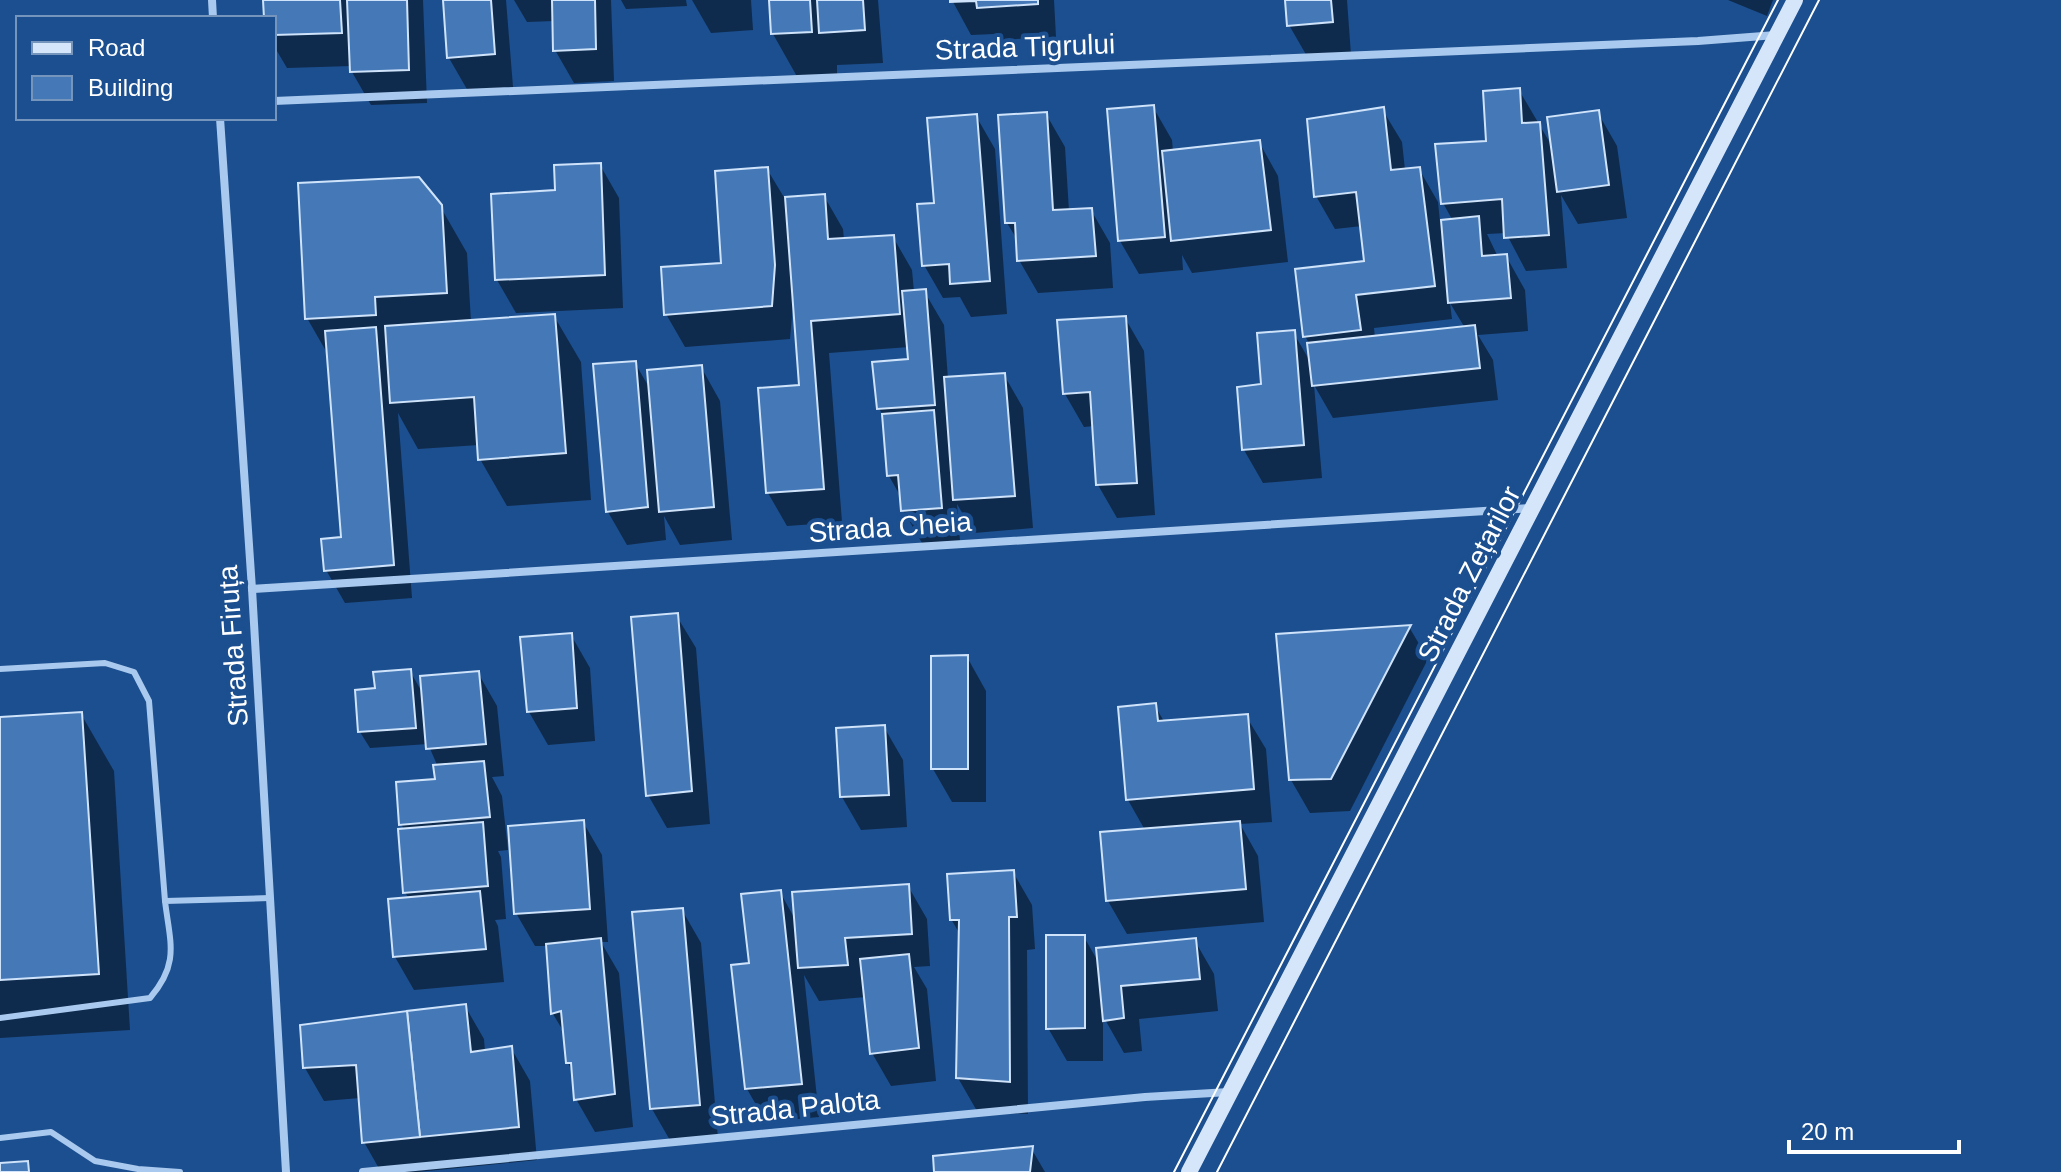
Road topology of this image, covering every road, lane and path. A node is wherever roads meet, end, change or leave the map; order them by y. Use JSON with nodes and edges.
{"nodes":[{"id":1,"x":1795,"y":0,"type":"edge"},
{"id":2,"x":1777,"y":35,"type":"junction"},
{"id":3,"x":276,"y":101,"type":"edge"},
{"id":4,"x":220,"y":120,"type":"edge"},
{"id":5,"x":1532,"y":508,"type":"junction"},
{"id":6,"x":252,"y":589,"type":"junction"},
{"id":7,"x":0,"y":669,"type":"edge"},
{"id":8,"x":270,"y":898,"type":"junction"},
{"id":9,"x":165,"y":901,"type":"junction"},
{"id":10,"x":0,"y":1018,"type":"edge"},
{"id":11,"x":1230,"y":1092,"type":"junction"},
{"id":12,"x":0,"y":1138,"type":"edge"},
{"id":13,"x":180,"y":1172,"type":"edge"},
{"id":14,"x":286,"y":1172,"type":"edge"},
{"id":15,"x":363,"y":1172,"type":"edge"},
{"id":16,"x":1189,"y":1172,"type":"edge"}],
"edges":[{"from":1,"to":2,"type":"main road","name":"Strada Zețarilor"},
{"from":2,"to":3,"type":"street","name":"Strada Tigrului"},
{"from":2,"to":5,"type":"main road","name":"Strada Zețarilor"},
{"from":4,"to":6,"type":"street","name":"Strada Firuța"},
{"from":5,"to":6,"type":"street","name":"Strada Cheia"},
{"from":5,"to":11,"type":"main road","name":"Strada Zețarilor"},
{"from":6,"to":8,"type":"street","name":"Strada Firuța"},
{"from":7,"to":9,"type":"lane"},
{"from":8,"to":9,"type":"lane"},
{"from":8,"to":14,"type":"street","name":"Strada Firuța"},
{"from":9,"to":10,"type":"lane"},
{"from":11,"to":15,"type":"street","name":"Strada Palota"},
{"from":11,"to":16,"type":"main road","name":"Strada Zețarilor"},
{"from":12,"to":13,"type":"lane"}]}
